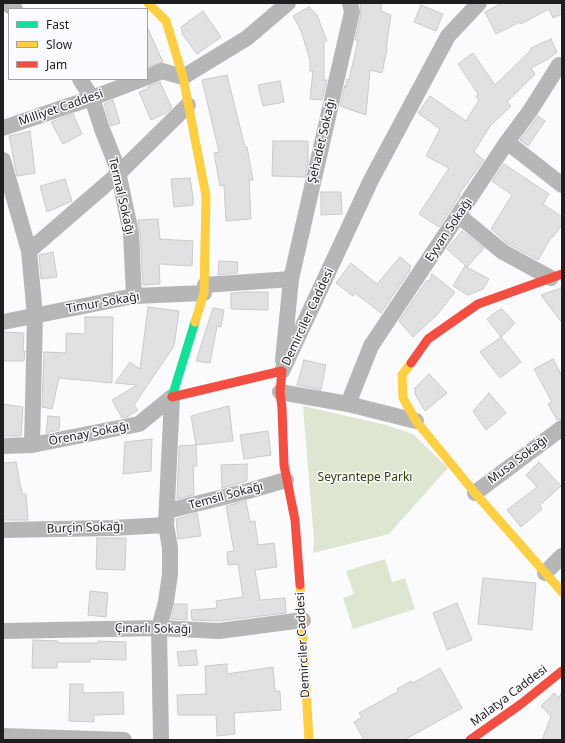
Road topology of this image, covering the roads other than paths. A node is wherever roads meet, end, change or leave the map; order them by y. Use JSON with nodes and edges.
{"nodes":[{"id":1,"x":148,"y":3,"type":"edge"},
{"id":2,"x":288,"y":3,"type":"edge"},
{"id":3,"x":350,"y":3,"type":"edge"},
{"id":4,"x":479,"y":3,"type":"edge"},
{"id":5,"x":562,"y":67,"type":"edge"},
{"id":6,"x":148,"y":77,"type":"edge"},
{"id":7,"x":183,"y":77,"type":"junction"},
{"id":8,"x":81,"y":80,"type":"edge"},
{"id":9,"x":139,"y":80,"type":"edge"},
{"id":10,"x":92,"y":98,"type":"junction"},
{"id":11,"x":188,"y":105,"type":"junction"},
{"id":12,"x":3,"y":128,"type":"edge"},
{"id":13,"x":508,"y":142,"type":"junction"},
{"id":14,"x":3,"y":160,"type":"edge"},
{"id":15,"x":118,"y":174,"type":"junction"},
{"id":16,"x":562,"y":185,"type":"edge"},
{"id":17,"x":458,"y":216,"type":"junction"},
{"id":18,"x":29,"y":251,"type":"junction"},
{"id":19,"x":557,"y":276,"type":"edge"},
{"id":20,"x":291,"y":279,"type":"junction"},
{"id":21,"x":204,"y":289,"type":"junction"},
{"id":22,"x":134,"y":296,"type":"junction"},
{"id":23,"x":35,"y":316,"type":"junction"},
{"id":24,"x":3,"y":322,"type":"edge"},
{"id":25,"x":282,"y":371,"type":"junction"},
{"id":26,"x":280,"y":392,"type":"junction"},
{"id":27,"x":172,"y":397,"type":"junction"},
{"id":28,"x":348,"y":404,"type":"junction"},
{"id":29,"x":416,"y":421,"type":"junction"},
{"id":30,"x":562,"y":428,"type":"edge"},
{"id":31,"x":32,"y":445,"type":"junction"},
{"id":32,"x":3,"y":446,"type":"edge"},
{"id":33,"x":286,"y":480,"type":"junction"},
{"id":34,"x":475,"y":493,"type":"junction"},
{"id":35,"x":166,"y":518,"type":"junction"},
{"id":36,"x":3,"y":530,"type":"edge"},
{"id":37,"x":562,"y":556,"type":"edge"},
{"id":38,"x":544,"y":573,"type":"junction"},
{"id":39,"x":562,"y":592,"type":"edge"},
{"id":40,"x":303,"y":620,"type":"junction"},
{"id":41,"x":159,"y":628,"type":"junction"},
{"id":42,"x":3,"y":631,"type":"edge"},
{"id":43,"x":562,"y":671,"type":"edge"},
{"id":44,"x":3,"y":736,"type":"edge"},
{"id":45,"x":304,"y":739,"type":"edge"},
{"id":46,"x":124,"y":740,"type":"edge"},
{"id":47,"x":161,"y":740,"type":"edge"},
{"id":48,"x":470,"y":740,"type":"edge"}],
"edges":[{"from":1,"to":7,"type":"street"},
{"from":2,"to":7,"type":"street"},
{"from":3,"to":20,"type":"street","name":"Şehadet Sokağı"},
{"from":4,"to":25,"type":"street","name":"Demirciler Caddesi"},
{"from":5,"to":13,"type":"street","name":"Eyvan Sokağı"},
{"from":6,"to":7,"type":"street"},
{"from":7,"to":11,"type":"street"},
{"from":8,"to":10,"type":"street","name":"Termal Sokağı"},
{"from":9,"to":10,"type":"street","name":"Milliyet Caddesi"},
{"from":10,"to":12,"type":"street","name":"Milliyet Caddesi"},
{"from":10,"to":15,"type":"street","name":"Termal Sokağı"},
{"from":11,"to":15,"type":"street"},
{"from":11,"to":21,"type":"street"},
{"from":13,"to":16,"type":"street"},
{"from":13,"to":17,"type":"street","name":"Eyvan Sokağı"},
{"from":14,"to":18,"type":"street"},
{"from":15,"to":18,"type":"street"},
{"from":15,"to":22,"type":"street","name":"Termal Sokağı"},
{"from":17,"to":19,"type":"street"},
{"from":17,"to":28,"type":"street","name":"Eyvan Sokağı"},
{"from":18,"to":23,"type":"street"},
{"from":19,"to":29,"type":"street"},
{"from":20,"to":21,"type":"street"},
{"from":20,"to":25,"type":"street","name":"Şehadet Sokağı"},
{"from":21,"to":22,"type":"street","name":"Timur Sokağı"},
{"from":21,"to":27,"type":"street"},
{"from":22,"to":23,"type":"street","name":"Timur Sokağı"},
{"from":23,"to":24,"type":"street","name":"Timur Sokağı"},
{"from":23,"to":31,"type":"street"},
{"from":25,"to":26,"type":"street","name":"Demirciler Caddesi"},
{"from":25,"to":27,"type":"street","name":"Örenay Sokağı"},
{"from":26,"to":28,"type":"street"},
{"from":26,"to":33,"type":"street","name":"Demirciler Caddesi"},
{"from":27,"to":31,"type":"street","name":"Örenay Sokağı"},
{"from":27,"to":35,"type":"street"},
{"from":28,"to":29,"type":"street"},
{"from":29,"to":34,"type":"street"},
{"from":30,"to":34,"type":"street","name":"Musa Sokağı"},
{"from":31,"to":32,"type":"street","name":"Örenay Sokağı"},
{"from":33,"to":35,"type":"street","name":"Temsil Sokağı"},
{"from":33,"to":40,"type":"street","name":"Demirciler Caddesi"},
{"from":34,"to":38,"type":"street"},
{"from":35,"to":36,"type":"street","name":"Burçin Sokağı"},
{"from":35,"to":41,"type":"street"},
{"from":37,"to":38,"type":"street"},
{"from":38,"to":39,"type":"street"},
{"from":40,"to":41,"type":"street","name":"Çınarlı Sokağı"},
{"from":40,"to":45,"type":"street","name":"Demirciler Caddesi"},
{"from":41,"to":42,"type":"street","name":"Çınarlı Sokağı"},
{"from":41,"to":47,"type":"street"},
{"from":43,"to":48,"type":"street","name":"Malatya Caddesi"},
{"from":44,"to":46,"type":"street"}]}
